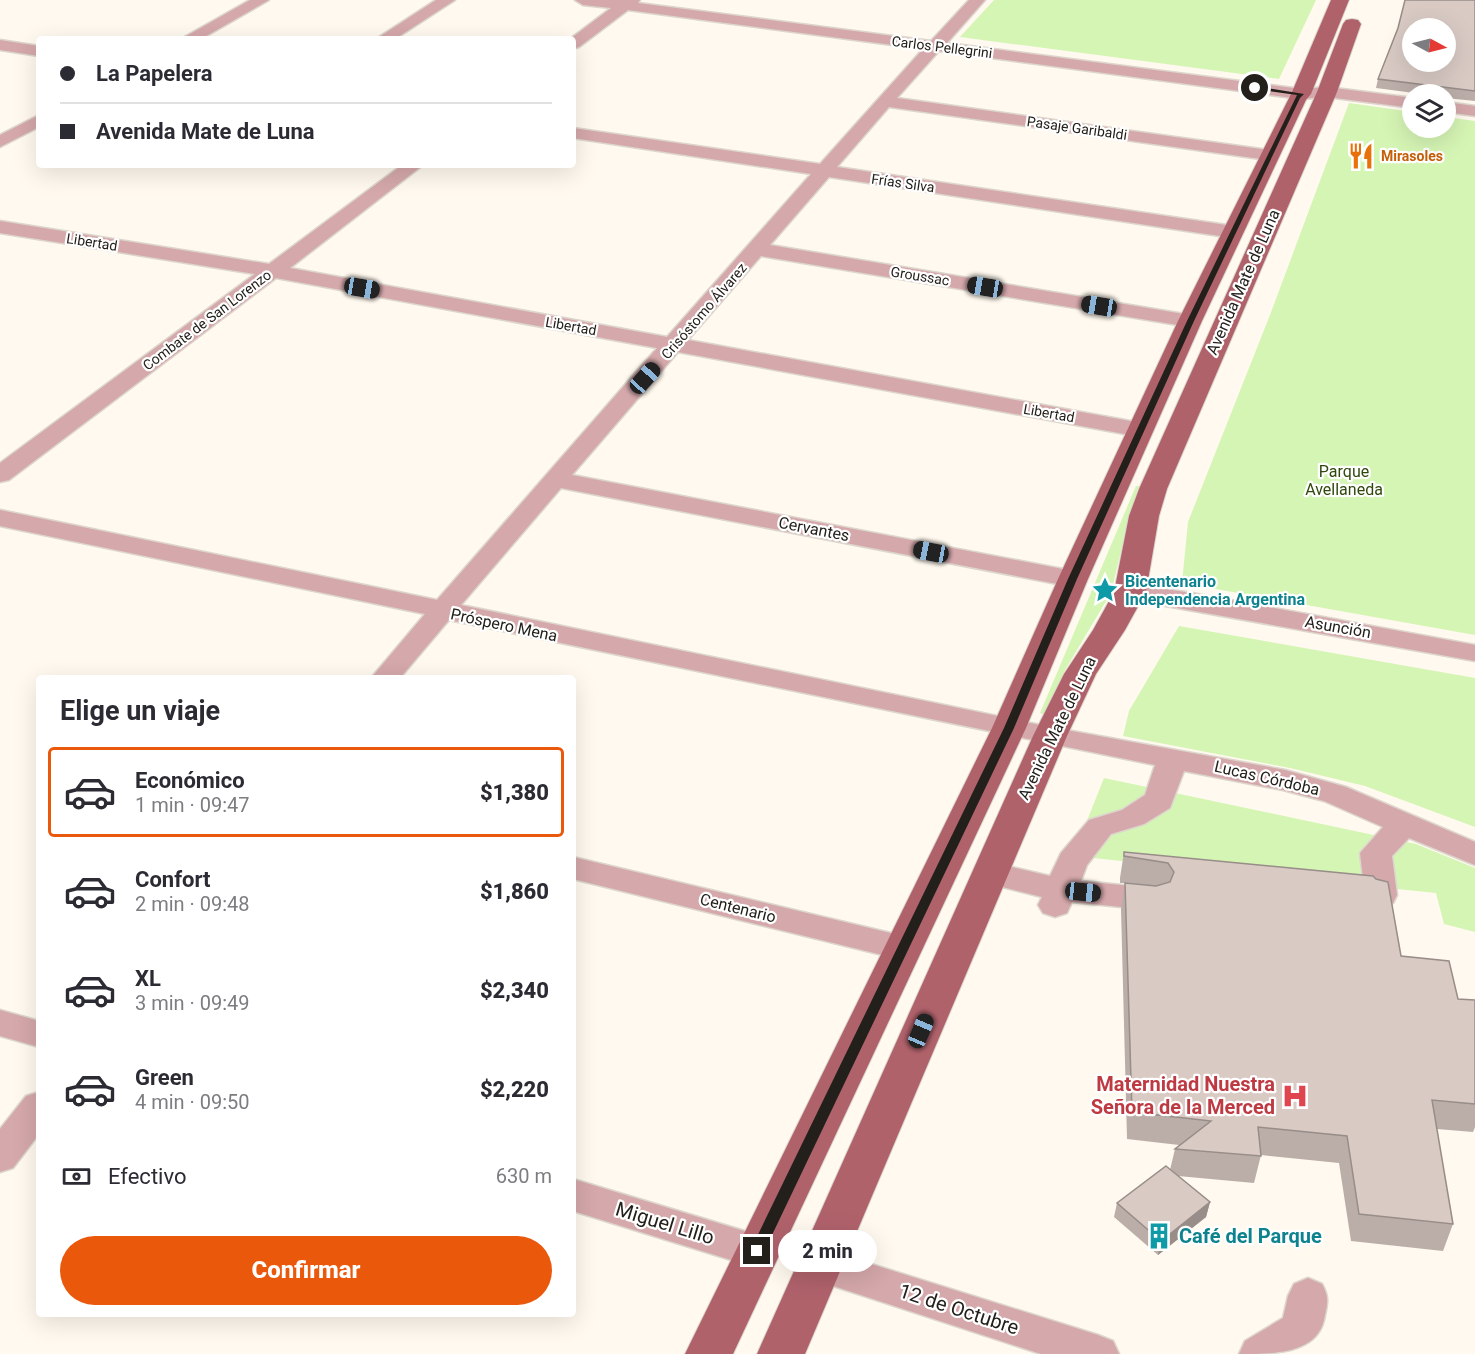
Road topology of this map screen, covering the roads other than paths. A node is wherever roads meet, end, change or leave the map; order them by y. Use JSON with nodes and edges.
{"nodes":[{"id":1,"x":261,"y":0,"type":"edge"},
{"id":2,"x":447,"y":0,"type":"edge"},
{"id":3,"x":583,"y":0,"type":"edge"},
{"id":4,"x":977,"y":0,"type":"edge"},
{"id":5,"x":1340,"y":0,"type":"edge"},
{"id":6,"x":628,"y":3,"type":"edge"},
{"id":7,"x":1357,"y":11,"type":"dead end"},
{"id":8,"x":195,"y":36,"type":"edge"},
{"id":9,"x":389,"y":36,"type":"edge"},
{"id":10,"x":576,"y":42,"type":"edge"},
{"id":11,"x":0,"y":45,"type":"edge"},
{"id":12,"x":934,"y":46,"type":"junction"},
{"id":13,"x":36,"y":51,"type":"edge"},
{"id":14,"x":1327,"y":92,"type":"junction"},
{"id":15,"x":1301,"y":94,"type":"junction"},
{"id":16,"x":885,"y":101,"type":"junction"},
{"id":17,"x":1402,"y":102,"type":"edge"},
{"id":18,"x":1456,"y":109,"type":"edge"},
{"id":19,"x":1475,"y":111,"type":"edge"},
{"id":20,"x":36,"y":122,"type":"edge"},
{"id":21,"x":576,"y":133,"type":"edge"},
{"id":22,"x":0,"y":142,"type":"edge"},
{"id":23,"x":1269,"y":155,"type":"junction"},
{"id":24,"x":410,"y":168,"type":"edge"},
{"id":25,"x":824,"y":171,"type":"junction"},
{"id":26,"x":0,"y":227,"type":"edge"},
{"id":27,"x":1233,"y":231,"type":"junction"},
{"id":28,"x":757,"y":249,"type":"junction"},
{"id":29,"x":273,"y":272,"type":"junction"},
{"id":30,"x":1190,"y":321,"type":"junction"},
{"id":31,"x":675,"y":345,"type":"junction"},
{"id":32,"x":1141,"y":430,"type":"junction"},
{"id":33,"x":0,"y":475,"type":"edge"},
{"id":34,"x":555,"y":479,"type":"junction"},
{"id":35,"x":0,"y":518,"type":"edge"},
{"id":36,"x":1073,"y":579,"type":"junction"},
{"id":37,"x":1130,"y":592,"type":"junction"},
{"id":38,"x":441,"y":612,"type":"junction"},
{"id":39,"x":1475,"y":653,"type":"edge"},
{"id":40,"x":388,"y":675,"type":"edge"},
{"id":41,"x":1009,"y":728,"type":"junction"},
{"id":42,"x":1050,"y":736,"type":"junction"},
{"id":43,"x":1173,"y":758,"type":"junction"},
{"id":44,"x":1404,"y":825,"type":"junction"},
{"id":45,"x":1475,"y":854,"type":"edge"},
{"id":46,"x":576,"y":869,"type":"edge"},
{"id":47,"x":990,"y":873,"type":"junction"},
{"id":48,"x":1381,"y":895,"type":"edge"},
{"id":49,"x":1058,"y":898,"type":"junction"},
{"id":50,"x":1151,"y":899,"type":"edge"},
{"id":51,"x":903,"y":948,"type":"junction"},
{"id":52,"x":0,"y":1023,"type":"edge"},
{"id":53,"x":36,"y":1033,"type":"edge"},
{"id":54,"x":36,"y":1110,"type":"edge"},
{"id":55,"x":0,"y":1158,"type":"edge"},
{"id":56,"x":576,"y":1196,"type":"edge"},
{"id":57,"x":757,"y":1251,"type":"junction"},
{"id":58,"x":820,"y":1265,"type":"junction"},
{"id":59,"x":1308,"y":1296,"type":"dead end"},
{"id":60,"x":709,"y":1354,"type":"edge"},
{"id":61,"x":781,"y":1354,"type":"edge"},
{"id":62,"x":1098,"y":1354,"type":"edge"},
{"id":63,"x":1260,"y":1354,"type":"edge"}],
"edges":[{"from":1,"to":8,"type":"street"},
{"from":2,"to":9,"type":"street"},
{"from":3,"to":6,"type":"street","name":"Carlos Pellegrini"},
{"from":4,"to":12,"type":"street","name":"Crisóstomo Álvarez"},
{"from":5,"to":15,"type":"main road","name":"Avenida Mate de Luna"},
{"from":6,"to":10,"type":"street"},
{"from":6,"to":12,"type":"street","name":"Carlos Pellegrini"},
{"from":7,"to":14,"type":"main road","name":"Avenida Mate de Luna"},
{"from":11,"to":13,"type":"street"},
{"from":12,"to":15,"type":"street","name":"Carlos Pellegrini"},
{"from":12,"to":16,"type":"street","name":"Crisóstomo Álvarez"},
{"from":14,"to":15,"type":"street","name":"Carlos Pellegrini"},
{"from":14,"to":17,"type":"street","name":"Carlos Pellegrini"},
{"from":14,"to":37,"type":"main road","name":"Avenida Mate de Luna"},
{"from":15,"to":23,"type":"main road","name":"Avenida Mate de Luna"},
{"from":16,"to":23,"type":"street","name":"Pasaje Garibaldi"},
{"from":16,"to":25,"type":"street","name":"Crisóstomo Álvarez"},
{"from":18,"to":19,"type":"street"},
{"from":20,"to":22,"type":"street"},
{"from":21,"to":25,"type":"street","name":"Frías Silva"},
{"from":23,"to":27,"type":"main road","name":"Avenida Mate de Luna"},
{"from":24,"to":29,"type":"street","name":"Combate de San Lorenzo"},
{"from":25,"to":27,"type":"street","name":"Frías Silva"},
{"from":25,"to":28,"type":"street","name":"Crisóstomo Álvarez"},
{"from":26,"to":29,"type":"street","name":"Libertad"},
{"from":27,"to":30,"type":"main road","name":"Avenida Mate de Luna"},
{"from":28,"to":30,"type":"street","name":"Groussac"},
{"from":28,"to":31,"type":"street","name":"Crisóstomo Álvarez"},
{"from":29,"to":31,"type":"street","name":"Libertad"},
{"from":29,"to":33,"type":"street","name":"Combate de San Lorenzo"},
{"from":30,"to":32,"type":"main road","name":"Avenida Mate de Luna"},
{"from":31,"to":32,"type":"street","name":"Libertad"},
{"from":31,"to":34,"type":"street","name":"Crisóstomo Álvarez"},
{"from":32,"to":36,"type":"main road","name":"Avenida Mate de Luna"},
{"from":34,"to":36,"type":"street","name":"Cervantes"},
{"from":34,"to":38,"type":"street","name":"Crisóstomo Álvarez"},
{"from":35,"to":38,"type":"street","name":"Próspero Mena"},
{"from":36,"to":41,"type":"main road","name":"Avenida Mate de Luna"},
{"from":37,"to":39,"type":"street","name":"Asunción"},
{"from":37,"to":42,"type":"main road","name":"Avenida Mate de Luna"},
{"from":38,"to":40,"type":"street","name":"Crisóstomo Álvarez"},
{"from":38,"to":41,"type":"street","name":"Próspero Mena"},
{"from":41,"to":42,"type":"street","name":"Próspero Mena"},
{"from":41,"to":51,"type":"main road","name":"Avenida Mate de Luna"},
{"from":42,"to":43,"type":"street","name":"Lucas Córdoba"},
{"from":42,"to":47,"type":"main road","name":"Avenida Mate de Luna"},
{"from":43,"to":44,"type":"street","name":"Lucas Córdoba"},
{"from":43,"to":49,"type":"street"},
{"from":44,"to":45,"type":"street","name":"Lucas Córdoba"},
{"from":44,"to":48,"type":"street"},
{"from":46,"to":51,"type":"street","name":"Centenario"},
{"from":47,"to":49,"type":"street"},
{"from":47,"to":58,"type":"main road","name":"Avenida Mate de Luna"},
{"from":49,"to":50,"type":"street"},
{"from":51,"to":57,"type":"main road","name":"Avenida Mate de Luna"},
{"from":52,"to":53,"type":"street"},
{"from":54,"to":55,"type":"street"},
{"from":56,"to":57,"type":"street","name":"Miguel Lillo"},
{"from":57,"to":60,"type":"main road","name":"Avenida Mate de Luna"},
{"from":58,"to":61,"type":"main road","name":"Avenida Mate de Luna"},
{"from":58,"to":62,"type":"street","name":"12 de Octubre"},
{"from":59,"to":63,"type":"street"}]}
